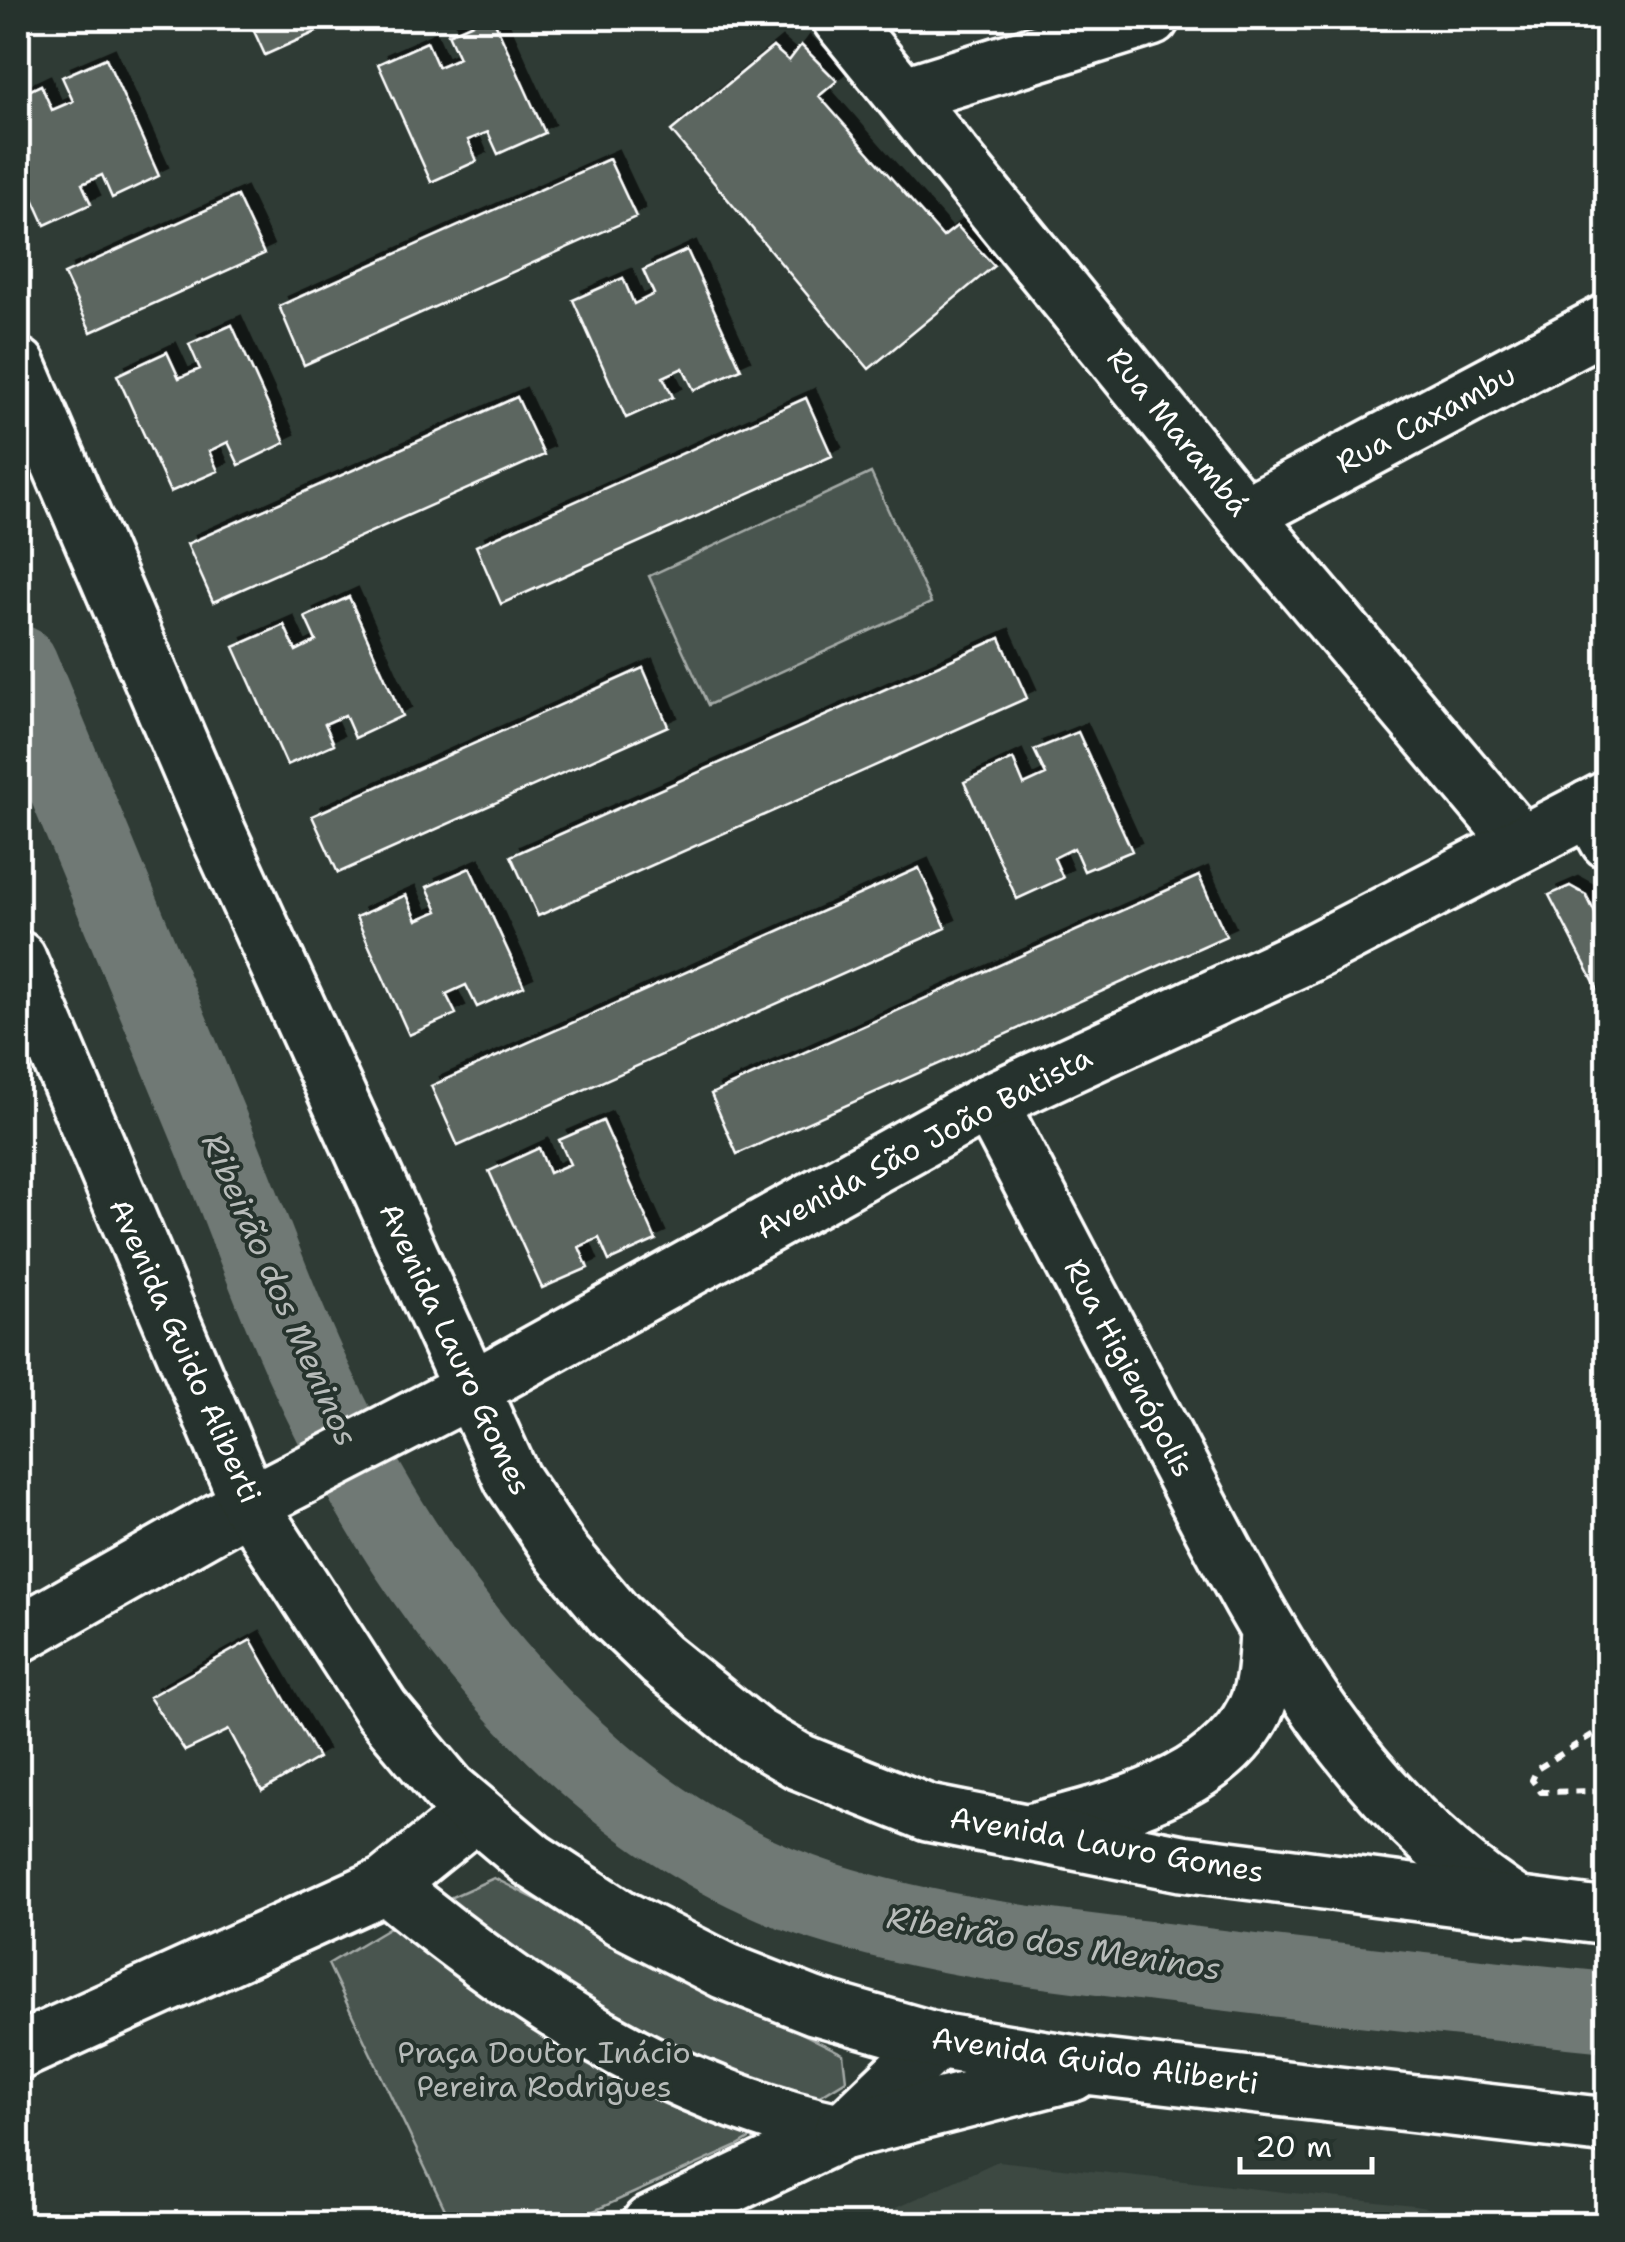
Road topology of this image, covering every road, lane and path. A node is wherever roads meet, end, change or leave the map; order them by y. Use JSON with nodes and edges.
{"nodes":[{"id":1,"x":840,"y":18,"type":"edge"},
{"id":2,"x":1151,"y":18,"type":"edge"},
{"id":3,"x":906,"y":94,"type":"junction"},
{"id":4,"x":1608,"y":322,"type":"edge"},
{"id":5,"x":18,"y":366,"type":"edge"},
{"id":6,"x":1244,"y":515,"type":"junction"},
{"id":7,"x":1602,"y":816,"type":"edge"},
{"id":8,"x":1522,"y":843,"type":"junction"},
{"id":9,"x":18,"y":959,"type":"edge"},
{"id":10,"x":989,"y":1102,"type":"junction"},
{"id":11,"x":450,"y":1400,"type":"junction"},
{"id":12,"x":269,"y":1493,"type":"junction"},
{"id":13,"x":1268,"y":1634,"type":"junction"},
{"id":14,"x":18,"y":1635,"type":"edge"},
{"id":15,"x":1608,"y":1725,"type":"edge"},
{"id":16,"x":1608,"y":1791,"type":"edge"},
{"id":17,"x":475,"y":1813,"type":"junction"},
{"id":18,"x":1029,"y":1832,"type":"junction"},
{"id":19,"x":386,"y":1885,"type":"junction"},
{"id":20,"x":1520,"y":1908,"type":"junction"},
{"id":21,"x":1608,"y":1917,"type":"edge"},
{"id":22,"x":937,"y":2041,"type":"junction"},
{"id":23,"x":18,"y":2052,"type":"edge"},
{"id":24,"x":1094,"y":2067,"type":"junction"},
{"id":25,"x":1608,"y":2126,"type":"edge"},
{"id":26,"x":842,"y":2132,"type":"junction"},
{"id":27,"x":650,"y":2224,"type":"edge"}],
"edges":[{"from":1,"to":3,"type":"main road","name":"Rua Marambá"},
{"from":2,"to":3,"type":"main road"},
{"from":3,"to":6,"type":"main road","name":"Rua Marambá"},
{"from":4,"to":6,"type":"main road","name":"Rua Caxambu"},
{"from":5,"to":11,"type":"main road","name":"Avenida Lauro Gomes"},
{"from":6,"to":8,"type":"main road","name":"Rua Marambá"},
{"from":7,"to":8,"type":"main road","name":"Avenida São João Batista"},
{"from":8,"to":10,"type":"main road","name":"Avenida São João Batista"},
{"from":9,"to":12,"type":"main road","name":"Avenida Guido Aliberti"},
{"from":10,"to":11,"type":"main road","name":"Avenida São João Batista"},
{"from":10,"to":13,"type":"main road","name":"Rua Higienópolis"},
{"from":11,"to":12,"type":"main road","name":"Avenida São João Batista"},
{"from":11,"to":18,"type":"main road","name":"Avenida Lauro Gomes"},
{"from":12,"to":14,"type":"main road","name":"Avenida São João Batista"},
{"from":12,"to":17,"type":"main road","name":"Avenida Guido Aliberti"},
{"from":13,"to":18,"type":"main road"},
{"from":13,"to":20,"type":"main road","name":"Rua Higienópolis"},
{"from":15,"to":16,"type":"path"},
{"from":17,"to":19,"type":"main road"},
{"from":17,"to":22,"type":"main road","name":"Avenida Guido Aliberti"},
{"from":18,"to":20,"type":"main road","name":"Avenida Lauro Gomes"},
{"from":19,"to":23,"type":"main road"},
{"from":19,"to":26,"type":"main road"},
{"from":20,"to":21,"type":"main road","name":"Avenida Lauro Gomes"},
{"from":22,"to":24,"type":"main road","name":"Avenida Guido Aliberti"},
{"from":22,"to":26,"type":"main road"},
{"from":24,"to":25,"type":"main road","name":"Avenida Guido Aliberti"},
{"from":24,"to":26,"type":"main road"},
{"from":26,"to":27,"type":"main road"}]}
